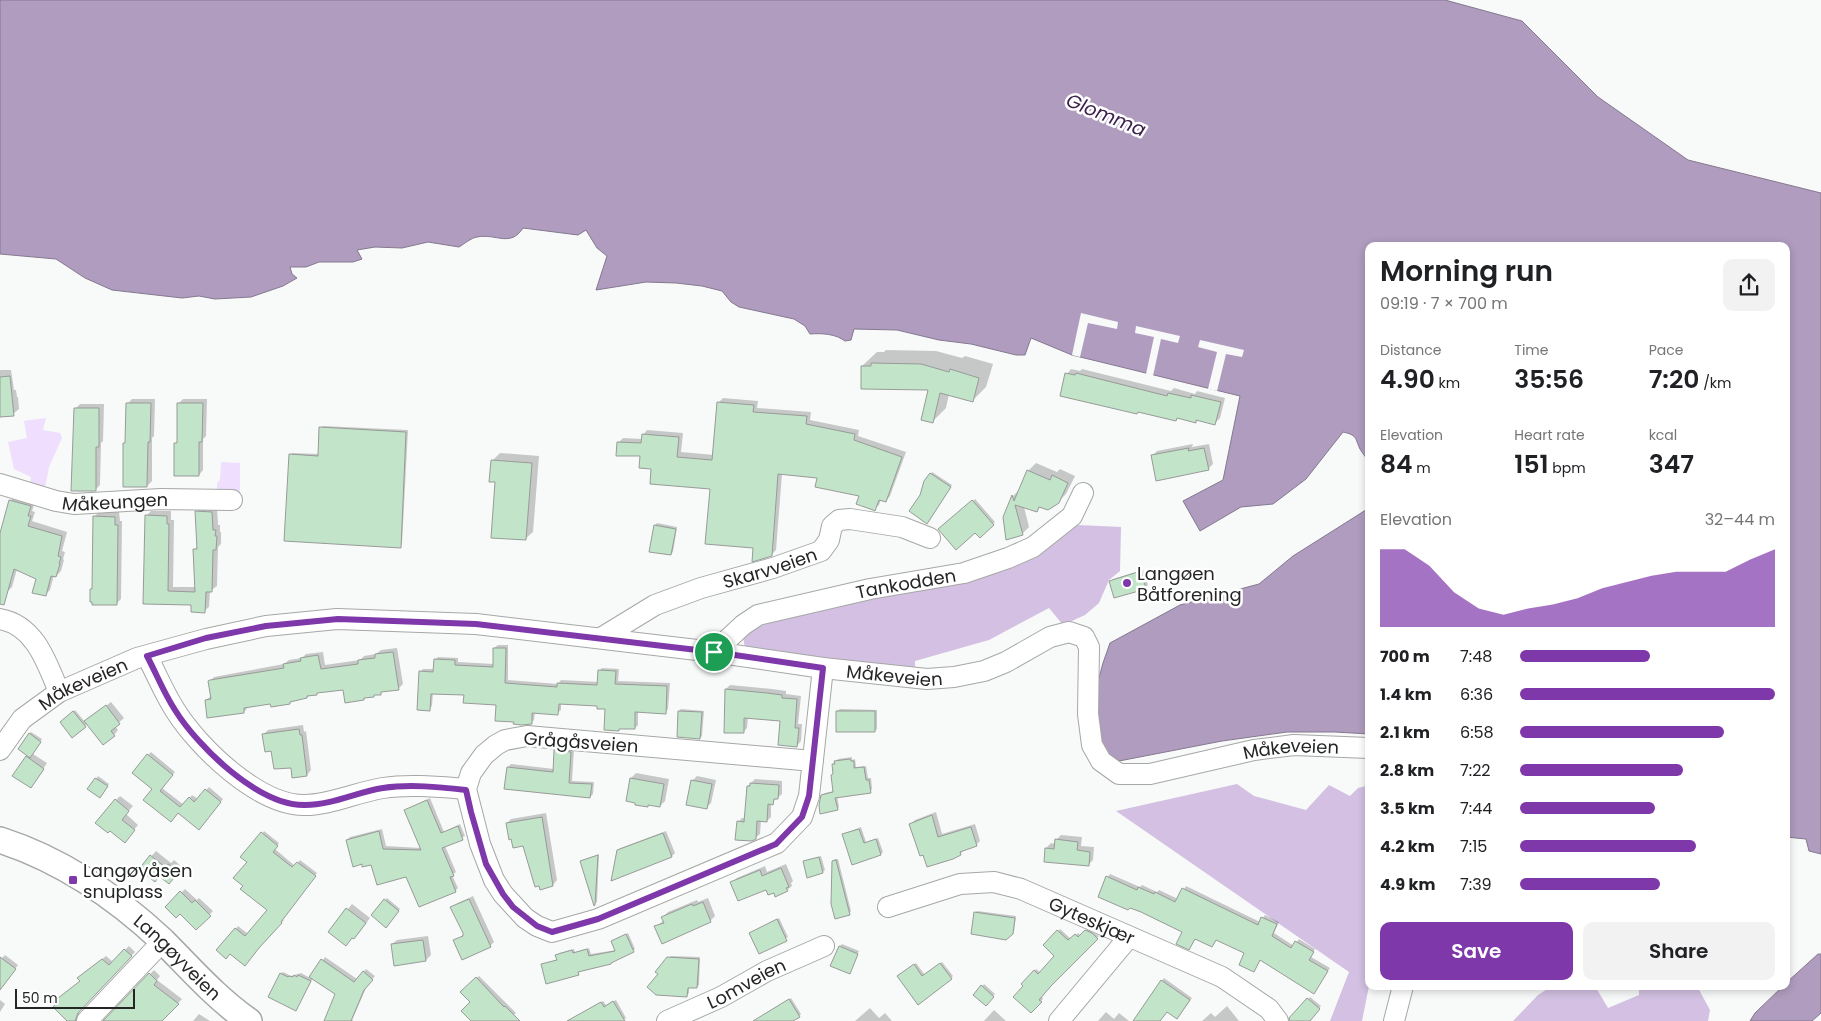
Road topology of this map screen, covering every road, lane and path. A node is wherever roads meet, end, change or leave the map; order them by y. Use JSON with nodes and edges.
{"nodes":[{"id":1,"x":0,"y":484,"type":"edge"},
{"id":2,"x":1083,"y":493,"type":"dead end"},
{"id":3,"x":232,"y":500,"type":"dead end"},
{"id":4,"x":930,"y":538,"type":"dead end"},
{"id":5,"x":0,"y":619,"type":"edge"},
{"id":6,"x":601,"y":638,"type":"junction"},
{"id":7,"x":714,"y":652,"type":"junction"},
{"id":8,"x":147,"y":656,"type":"junction"},
{"id":9,"x":823,"y":668,"type":"junction"},
{"id":10,"x":60,"y":692,"type":"junction"},
{"id":11,"x":1365,"y":748,"type":"edge"},
{"id":12,"x":0,"y":750,"type":"edge"},
{"id":13,"x":813,"y":761,"type":"junction"},
{"id":14,"x":466,"y":790,"type":"junction"},
{"id":15,"x":0,"y":840,"type":"edge"},
{"id":16,"x":888,"y":907,"type":"dead end"},
{"id":17,"x":1129,"y":937,"type":"junction"},
{"id":18,"x":163,"y":942,"type":"junction"},
{"id":19,"x":824,"y":946,"type":"dead end"},
{"id":20,"x":1402,"y":990,"type":"edge"},
{"id":21,"x":87,"y":1021,"type":"edge"},
{"id":22,"x":249,"y":1021,"type":"edge"},
{"id":23,"x":667,"y":1021,"type":"edge"},
{"id":24,"x":1059,"y":1021,"type":"edge"},
{"id":25,"x":1278,"y":1021,"type":"edge"},
{"id":26,"x":1394,"y":1021,"type":"edge"}],
"edges":[{"from":1,"to":3,"type":"street","name":"Måkeungen"},
{"from":2,"to":7,"type":"street","name":"Tankodden"},
{"from":4,"to":6,"type":"street","name":"Skarvveien"},
{"from":5,"to":10,"type":"street"},
{"from":6,"to":7,"type":"street","name":"Måkeveien"},
{"from":6,"to":8,"type":"street","name":"Måkeveien"},
{"from":7,"to":9,"type":"street","name":"Måkeveien"},
{"from":8,"to":10,"type":"street","name":"Måkeveien"},
{"from":8,"to":14,"type":"street"},
{"from":9,"to":11,"type":"street","name":"Måkeveien"},
{"from":9,"to":13,"type":"street"},
{"from":10,"to":12,"type":"street","name":"Måkeveien"},
{"from":13,"to":14,"type":"street","name":"Grågåsveien"},
{"from":13,"to":14,"type":"street"},
{"from":15,"to":18,"type":"main road","name":"Langøyveien"},
{"from":16,"to":17,"type":"street","name":"Gyteskjær"},
{"from":17,"to":24,"type":"street"},
{"from":17,"to":25,"type":"street","name":"Gyteskjær"},
{"from":18,"to":21,"type":"street"},
{"from":18,"to":22,"type":"main road","name":"Langøyveien"},
{"from":19,"to":23,"type":"street","name":"Lomveien"},
{"from":20,"to":26,"type":"street"}]}
